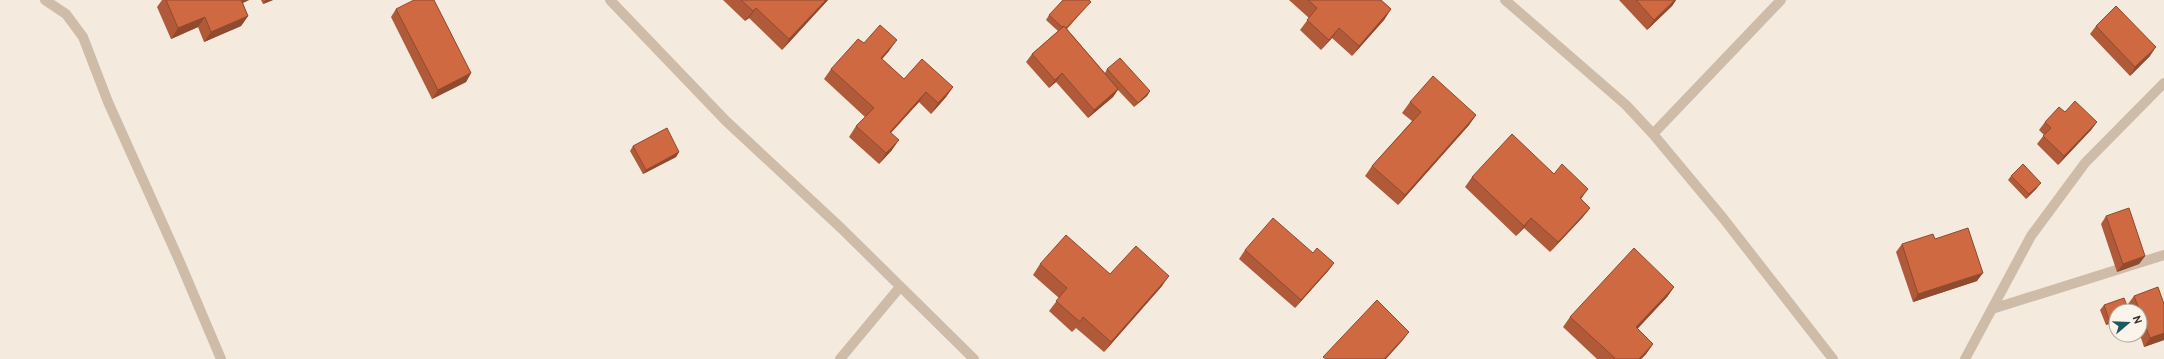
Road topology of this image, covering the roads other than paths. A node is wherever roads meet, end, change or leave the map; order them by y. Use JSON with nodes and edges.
{"nodes":[{"id":1,"x":45,"y":0,"type":"edge"},
{"id":2,"x":610,"y":0,"type":"edge"},
{"id":3,"x":1505,"y":0,"type":"edge"},
{"id":4,"x":1781,"y":0,"type":"edge"},
{"id":5,"x":2164,"y":83,"type":"edge"},
{"id":6,"x":1653,"y":134,"type":"junction"},
{"id":7,"x":2164,"y":255,"type":"edge"},
{"id":8,"x":900,"y":287,"type":"junction"},
{"id":9,"x":1992,"y":309,"type":"junction"},
{"id":10,"x":221,"y":359,"type":"edge"},
{"id":11,"x":840,"y":359,"type":"edge"},
{"id":12,"x":974,"y":359,"type":"edge"},
{"id":13,"x":1833,"y":359,"type":"edge"},
{"id":14,"x":1965,"y":359,"type":"edge"}],
"edges":[{"from":1,"to":10,"type":"street"},
{"from":2,"to":8,"type":"street"},
{"from":3,"to":6,"type":"street"},
{"from":4,"to":6,"type":"street"},
{"from":5,"to":9,"type":"street"},
{"from":6,"to":13,"type":"street"},
{"from":7,"to":9,"type":"street"},
{"from":8,"to":11,"type":"street"},
{"from":8,"to":12,"type":"street"},
{"from":9,"to":14,"type":"street"}]}
